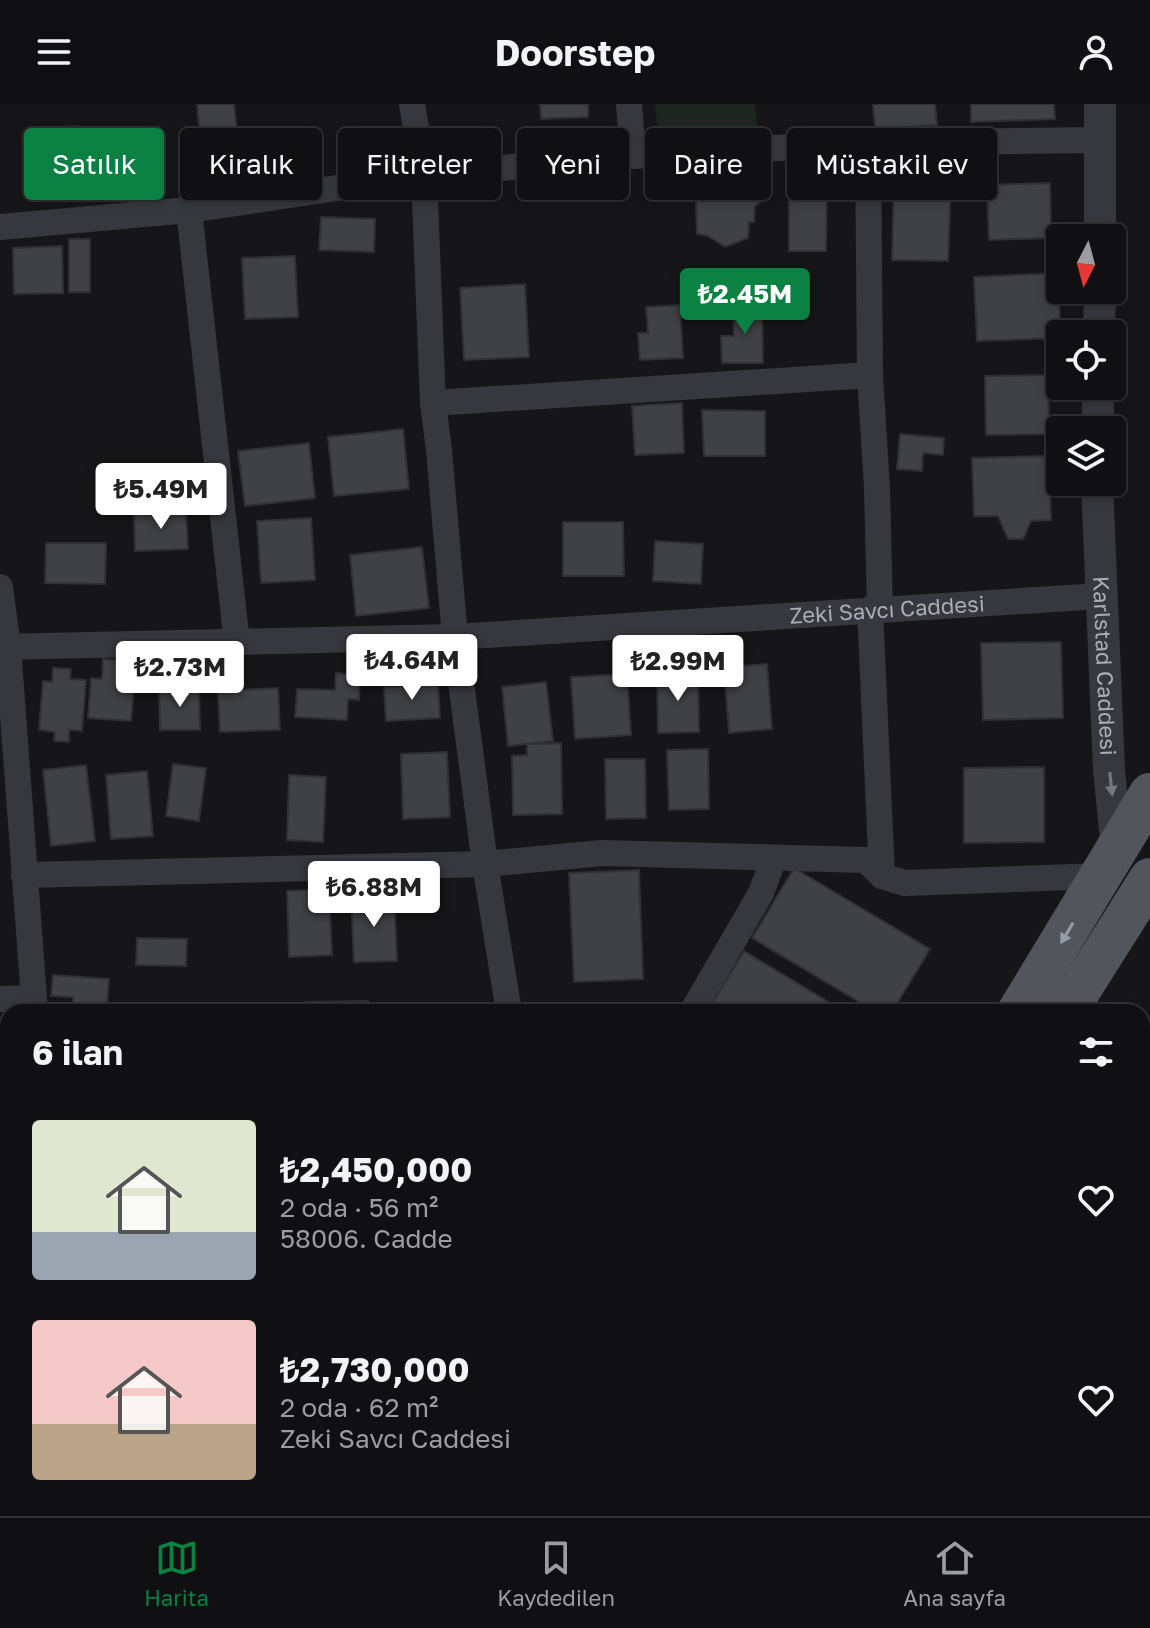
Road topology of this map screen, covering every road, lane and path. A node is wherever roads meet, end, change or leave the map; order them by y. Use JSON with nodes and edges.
{"nodes":[{"id":1,"x":412,"y":104,"type":"edge"},
{"id":2,"x":629,"y":104,"type":"edge"},
{"id":3,"x":1100,"y":104,"type":"edge"},
{"id":4,"x":416,"y":128,"type":"edge"},
{"id":5,"x":1101,"y":140,"type":"junction"},
{"id":6,"x":997,"y":141,"type":"edge"},
{"id":7,"x":787,"y":147,"type":"edge"},
{"id":8,"x":633,"y":156,"type":"junction"},
{"id":9,"x":501,"y":168,"type":"edge"},
{"id":10,"x":338,"y":188,"type":"edge"},
{"id":11,"x":425,"y":200,"type":"edge"},
{"id":12,"x":868,"y":200,"type":"edge"},
{"id":13,"x":189,"y":210,"type":"junction"},
{"id":14,"x":1100,"y":224,"type":"edge"},
{"id":15,"x":0,"y":227,"type":"edge"},
{"id":16,"x":870,"y":375,"type":"junction"},
{"id":17,"x":433,"y":403,"type":"junction"},
{"id":18,"x":1097,"y":496,"type":"edge"},
{"id":19,"x":0,"y":587,"type":"edge"},
{"id":20,"x":1101,"y":596,"type":"junction"},
{"id":21,"x":875,"y":609,"type":"junction"},
{"id":22,"x":455,"y":637,"type":"junction"},
{"id":23,"x":237,"y":643,"type":"junction"},
{"id":24,"x":4,"y":647,"type":"edge"},
{"id":25,"x":1150,"y":794,"type":"edge"},
{"id":26,"x":774,"y":858,"type":"junction"},
{"id":27,"x":1109,"y":863,"type":"junction"},
{"id":28,"x":485,"y":864,"type":"junction"},
{"id":29,"x":24,"y":875,"type":"junction"},
{"id":30,"x":882,"y":876,"type":"junction"},
{"id":31,"x":1150,"y":879,"type":"edge"},
{"id":32,"x":0,"y":999,"type":"edge"},
{"id":33,"x":28,"y":1004,"type":"edge"},
{"id":34,"x":34,"y":1004,"type":"edge"},
{"id":35,"x":508,"y":1004,"type":"edge"},
{"id":36,"x":697,"y":1004,"type":"edge"},
{"id":37,"x":1023,"y":1004,"type":"edge"},
{"id":38,"x":1071,"y":1004,"type":"edge"}],
"edges":[{"from":1,"to":4,"type":"street"},
{"from":2,"to":8,"type":"street"},
{"from":3,"to":5,"type":"street"},
{"from":5,"to":6,"type":"street"},
{"from":5,"to":14,"type":"street"},
{"from":7,"to":8,"type":"street"},
{"from":8,"to":9,"type":"street"},
{"from":10,"to":13,"type":"street"},
{"from":11,"to":17,"type":"street"},
{"from":12,"to":16,"type":"street"},
{"from":13,"to":15,"type":"street"},
{"from":13,"to":23,"type":"street"},
{"from":16,"to":17,"type":"street"},
{"from":16,"to":21,"type":"street"},
{"from":17,"to":22,"type":"street"},
{"from":18,"to":20,"type":"street","name":"Karlstad Caddesi"},
{"from":19,"to":24,"type":"street"},
{"from":20,"to":21,"type":"street","name":"Zeki Savcı Caddesi"},
{"from":20,"to":27,"type":"street","name":"Karlstad Caddesi","one_way":true},
{"from":21,"to":22,"type":"street","name":"Zeki Savcı Caddesi"},
{"from":21,"to":30,"type":"street"},
{"from":22,"to":23,"type":"street","name":"Zeki Savcı Caddesi"},
{"from":22,"to":28,"type":"street"},
{"from":23,"to":24,"type":"street","name":"Zeki Savcı Caddesi"},
{"from":24,"to":29,"type":"street"},
{"from":25,"to":27,"type":"main road"},
{"from":26,"to":28,"type":"street"},
{"from":26,"to":30,"type":"street"},
{"from":26,"to":36,"type":"street"},
{"from":27,"to":30,"type":"street"},
{"from":27,"to":37,"type":"main road","one_way":true},
{"from":28,"to":29,"type":"street"},
{"from":28,"to":35,"type":"street"},
{"from":29,"to":34,"type":"street"},
{"from":31,"to":38,"type":"main road"},
{"from":32,"to":33,"type":"street"}]}
